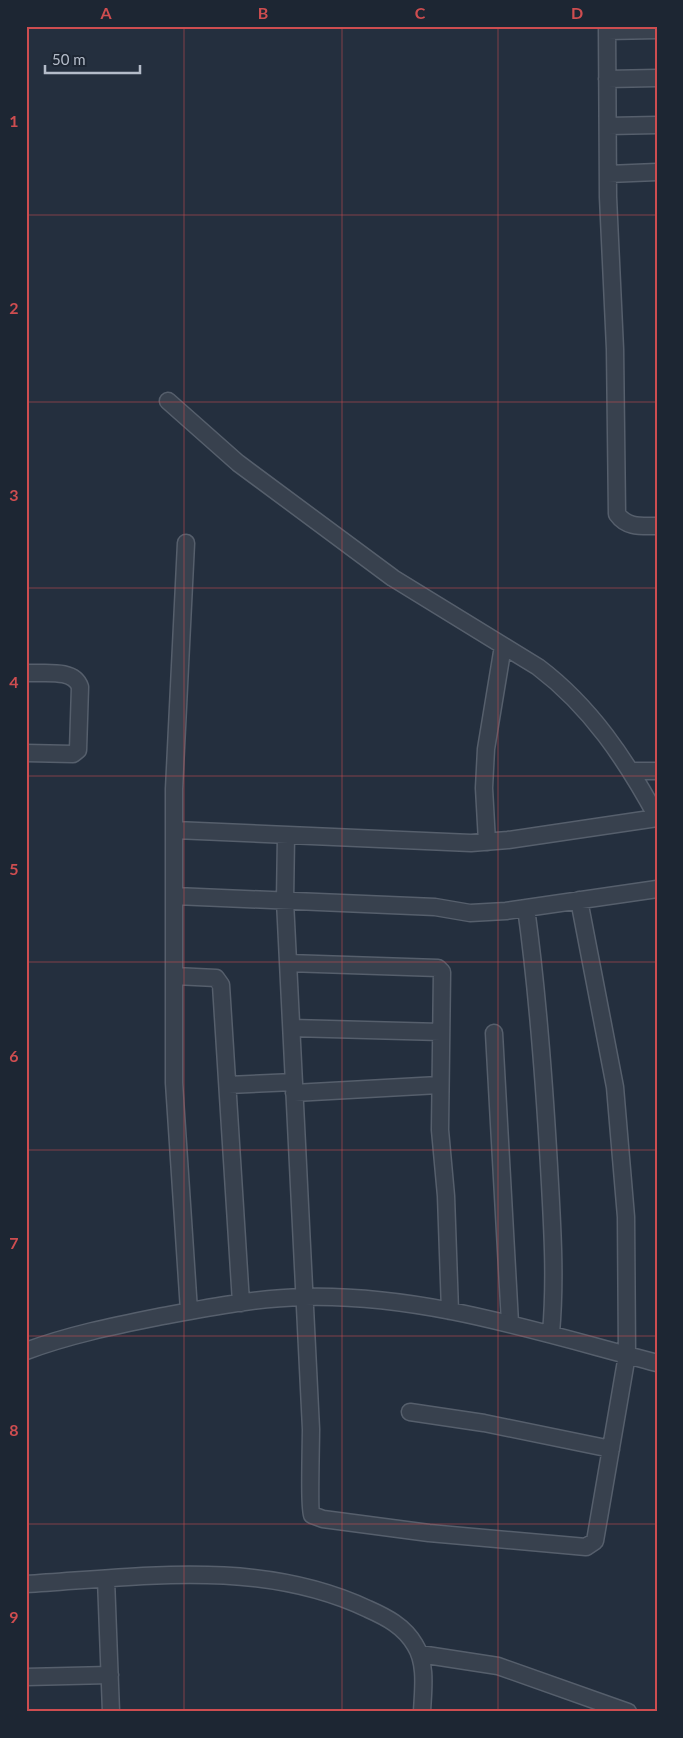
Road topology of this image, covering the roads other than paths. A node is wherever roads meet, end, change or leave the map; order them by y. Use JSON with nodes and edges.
{"nodes":[{"id":1,"x":607,"y":28,"type":"edge"},
{"id":2,"x":657,"y":30,"type":"edge"},
{"id":3,"x":657,"y":78,"type":"edge"},
{"id":4,"x":607,"y":79,"type":"junction"},
{"id":5,"x":657,"y":125,"type":"edge"},
{"id":6,"x":608,"y":126,"type":"junction"},
{"id":7,"x":657,"y":172,"type":"edge"},
{"id":8,"x":608,"y":174,"type":"junction"},
{"id":9,"x":168,"y":400,"type":"dead end"},
{"id":10,"x":657,"y":526,"type":"edge"},
{"id":11,"x":186,"y":543,"type":"dead end"},
{"id":12,"x":504,"y":646,"type":"junction"},
{"id":13,"x":26,"y":673,"type":"edge"},
{"id":14,"x":26,"y":752,"type":"edge"},
{"id":15,"x":657,"y":771,"type":"edge"},
{"id":16,"x":632,"y":772,"type":"junction"},
{"id":17,"x":657,"y":818,"type":"edge"},
{"id":18,"x":174,"y":830,"type":"junction"},
{"id":19,"x":286,"y":836,"type":"junction"},
{"id":20,"x":487,"y":842,"type":"junction"},
{"id":21,"x":657,"y":889,"type":"edge"},
{"id":22,"x":175,"y":896,"type":"junction"},
{"id":23,"x":579,"y":900,"type":"junction"},
{"id":24,"x":286,"y":901,"type":"junction"},
{"id":25,"x":526,"y":908,"type":"junction"},
{"id":26,"x":288,"y":963,"type":"junction"},
{"id":27,"x":175,"y":976,"type":"junction"},
{"id":28,"x":292,"y":1028,"type":"junction"},
{"id":29,"x":441,"y":1032,"type":"junction"},
{"id":30,"x":494,"y":1033,"type":"dead end"},
{"id":31,"x":228,"y":1085,"type":"junction"},
{"id":32,"x":439,"y":1085,"type":"junction"},
{"id":33,"x":294,"y":1088,"type":"junction"},
{"id":34,"x":304,"y":1297,"type":"junction"},
{"id":35,"x":241,"y":1303,"type":"junction"},
{"id":36,"x":189,"y":1311,"type":"junction"},
{"id":37,"x":450,"y":1311,"type":"junction"},
{"id":38,"x":510,"y":1323,"type":"junction"},
{"id":39,"x":551,"y":1333,"type":"junction"},
{"id":40,"x":26,"y":1352,"type":"edge"},
{"id":41,"x":627,"y":1355,"type":"junction"},
{"id":42,"x":657,"y":1363,"type":"edge"},
{"id":43,"x":410,"y":1412,"type":"dead end"},
{"id":44,"x":611,"y":1449,"type":"junction"},
{"id":45,"x":106,"y":1579,"type":"junction"},
{"id":46,"x":26,"y":1584,"type":"edge"},
{"id":47,"x":420,"y":1654,"type":"junction"},
{"id":48,"x":110,"y":1675,"type":"junction"},
{"id":49,"x":26,"y":1677,"type":"edge"},
{"id":50,"x":111,"y":1712,"type":"edge"},
{"id":51,"x":422,"y":1712,"type":"edge"},
{"id":52,"x":628,"y":1712,"type":"edge"}],
"edges":[{"from":1,"to":2,"type":"street"},
{"from":1,"to":4,"type":"street"},
{"from":3,"to":4,"type":"street"},
{"from":4,"to":6,"type":"street"},
{"from":5,"to":6,"type":"street"},
{"from":6,"to":8,"type":"street"},
{"from":7,"to":8,"type":"street"},
{"from":8,"to":10,"type":"street"},
{"from":9,"to":12,"type":"street"},
{"from":11,"to":18,"type":"street"},
{"from":12,"to":16,"type":"street"},
{"from":12,"to":20,"type":"street"},
{"from":13,"to":14,"type":"street"},
{"from":15,"to":16,"type":"street"},
{"from":16,"to":17,"type":"street"},
{"from":17,"to":20,"type":"street"},
{"from":18,"to":19,"type":"street"},
{"from":18,"to":22,"type":"street"},
{"from":19,"to":20,"type":"street"},
{"from":19,"to":24,"type":"street"},
{"from":21,"to":23,"type":"street"},
{"from":22,"to":24,"type":"street"},
{"from":22,"to":27,"type":"street"},
{"from":23,"to":25,"type":"street"},
{"from":23,"to":41,"type":"street"},
{"from":24,"to":25,"type":"street"},
{"from":24,"to":26,"type":"street"},
{"from":25,"to":39,"type":"street"},
{"from":26,"to":28,"type":"street"},
{"from":26,"to":29,"type":"street"},
{"from":27,"to":31,"type":"street"},
{"from":27,"to":36,"type":"street"},
{"from":28,"to":29,"type":"street"},
{"from":28,"to":33,"type":"street"},
{"from":29,"to":32,"type":"street"},
{"from":30,"to":38,"type":"street"},
{"from":31,"to":33,"type":"street"},
{"from":31,"to":35,"type":"street"},
{"from":32,"to":33,"type":"street"},
{"from":32,"to":37,"type":"street"},
{"from":33,"to":34,"type":"street"},
{"from":34,"to":35,"type":"street"},
{"from":34,"to":37,"type":"street"},
{"from":34,"to":44,"type":"street"},
{"from":35,"to":36,"type":"street"},
{"from":36,"to":40,"type":"street"},
{"from":37,"to":38,"type":"street"},
{"from":38,"to":39,"type":"street"},
{"from":39,"to":41,"type":"street"},
{"from":41,"to":42,"type":"street"},
{"from":41,"to":44,"type":"street"},
{"from":43,"to":44,"type":"street"},
{"from":45,"to":46,"type":"street"},
{"from":45,"to":47,"type":"street"},
{"from":45,"to":48,"type":"street"},
{"from":47,"to":51,"type":"street"},
{"from":47,"to":52,"type":"street"},
{"from":48,"to":49,"type":"street"},
{"from":48,"to":50,"type":"street"}]}
